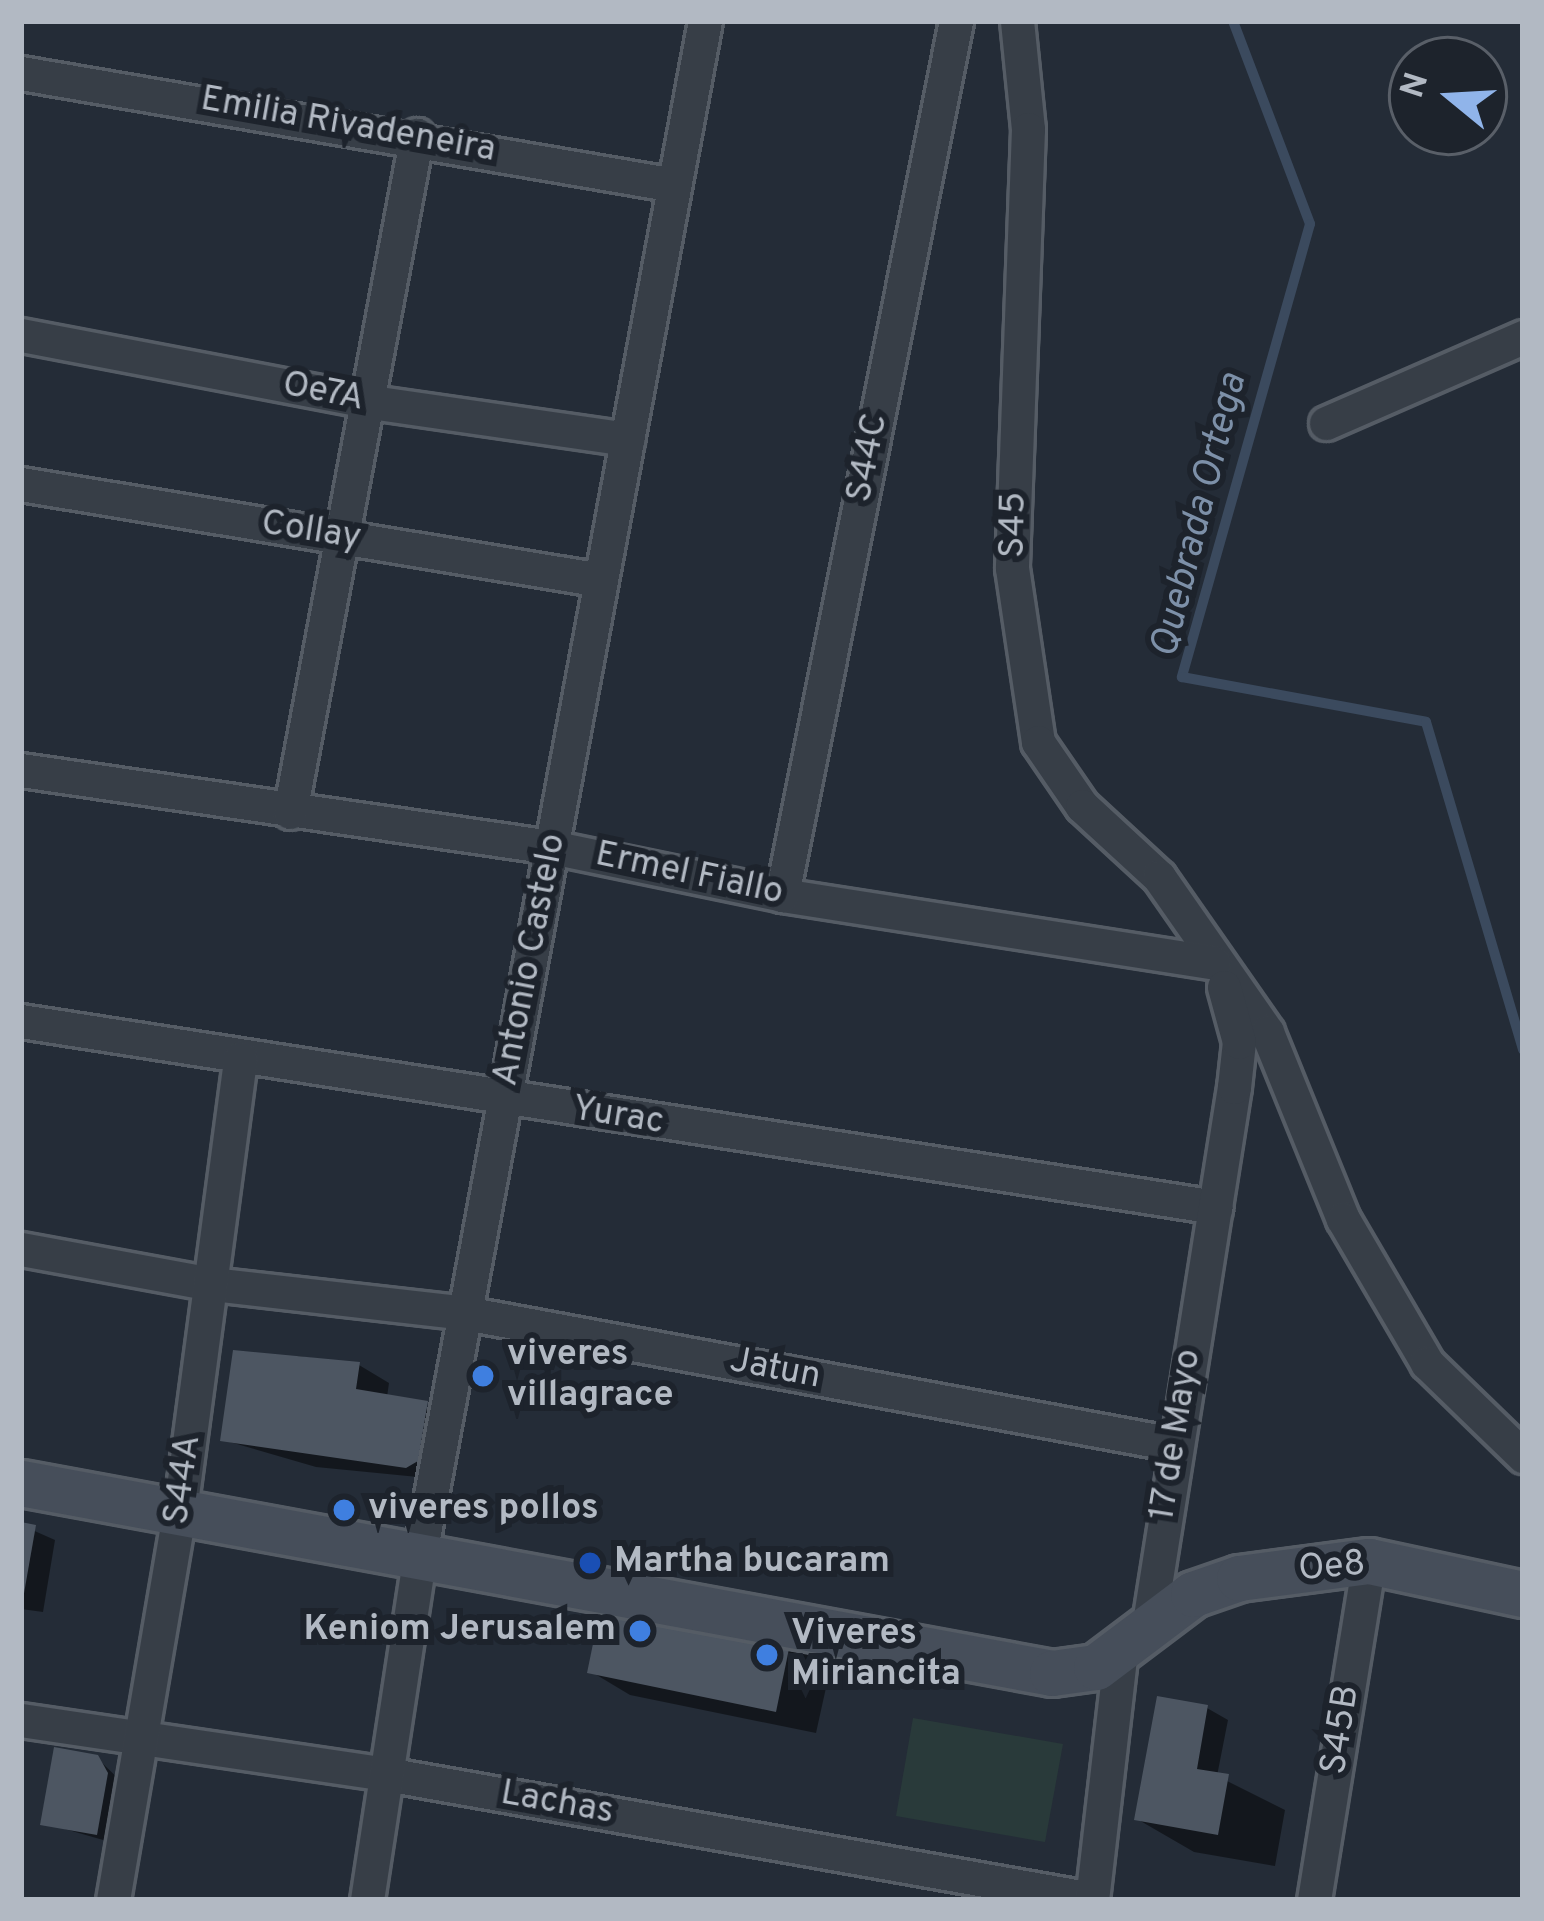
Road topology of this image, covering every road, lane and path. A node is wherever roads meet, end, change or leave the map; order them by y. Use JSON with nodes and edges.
{"nodes":[{"id":1,"x":704,"y":21,"type":"edge"},
{"id":2,"x":956,"y":21,"type":"edge"},
{"id":3,"x":1017,"y":21,"type":"edge"},
{"id":4,"x":21,"y":73,"type":"edge"},
{"id":5,"x":417,"y":135,"type":"junction"},
{"id":6,"x":674,"y":185,"type":"junction"},
{"id":7,"x":21,"y":335,"type":"edge"},
{"id":8,"x":1523,"y":337,"type":"edge"},
{"id":9,"x":370,"y":402,"type":"junction"},
{"id":10,"x":1326,"y":423,"type":"dead end"},
{"id":11,"x":627,"y":439,"type":"junction"},
{"id":12,"x":21,"y":484,"type":"edge"},
{"id":13,"x":346,"y":538,"type":"junction"},
{"id":14,"x":601,"y":580,"type":"junction"},
{"id":15,"x":21,"y":770,"type":"edge"},
{"id":16,"x":290,"y":812,"type":"junction"},
{"id":17,"x":551,"y":847,"type":"junction"},
{"id":18,"x":782,"y":896,"type":"junction"},
{"id":19,"x":1214,"y":963,"type":"junction"},
{"id":20,"x":21,"y":1021,"type":"edge"},
{"id":21,"x":240,"y":1058,"type":"junction"},
{"id":22,"x":505,"y":1099,"type":"junction"},
{"id":23,"x":1216,"y":1208,"type":"junction"},
{"id":24,"x":21,"y":1250,"type":"edge"},
{"id":25,"x":212,"y":1284,"type":"junction"},
{"id":26,"x":465,"y":1313,"type":"junction"},
{"id":27,"x":1173,"y":1444,"type":"junction"},
{"id":28,"x":1523,"y":1456,"type":"edge"},
{"id":29,"x":21,"y":1483,"type":"edge"},
{"id":30,"x":180,"y":1510,"type":"junction"},
{"id":31,"x":420,"y":1554,"type":"junction"},
{"id":32,"x":1370,"y":1561,"type":"junction"},
{"id":33,"x":1523,"y":1594,"type":"edge"},
{"id":34,"x":1135,"y":1636,"type":"junction"},
{"id":35,"x":21,"y":1720,"type":"edge"},
{"id":36,"x":143,"y":1742,"type":"junction"},
{"id":37,"x":386,"y":1774,"type":"junction"},
{"id":38,"x":1092,"y":1899,"type":"edge"},
{"id":39,"x":113,"y":1900,"type":"edge"},
{"id":40,"x":367,"y":1900,"type":"edge"},
{"id":41,"x":1314,"y":1900,"type":"edge"}],
"edges":[{"from":1,"to":6,"type":"street","name":"Antonio Castelo"},
{"from":2,"to":18,"type":"street","name":"S44C"},
{"from":3,"to":19,"type":"street","name":"S45"},
{"from":4,"to":5,"type":"street","name":"Emilia Rivadeneira"},
{"from":5,"to":6,"type":"street","name":"Emilia Rivadeneira"},
{"from":5,"to":9,"type":"street"},
{"from":6,"to":11,"type":"street","name":"Antonio Castelo"},
{"from":7,"to":9,"type":"street","name":"Oe7A"},
{"from":8,"to":10,"type":"street"},
{"from":9,"to":11,"type":"street","name":"Oe7A"},
{"from":9,"to":13,"type":"street"},
{"from":11,"to":14,"type":"street","name":"Antonio Castelo"},
{"from":12,"to":13,"type":"street","name":"Collay"},
{"from":13,"to":14,"type":"street","name":"Collay"},
{"from":13,"to":16,"type":"street"},
{"from":14,"to":17,"type":"street","name":"Antonio Castelo"},
{"from":15,"to":16,"type":"street","name":"Ermel Fiallo"},
{"from":16,"to":17,"type":"street","name":"Ermel Fiallo"},
{"from":17,"to":18,"type":"street","name":"Ermel Fiallo"},
{"from":17,"to":22,"type":"street","name":"Antonio Castelo"},
{"from":18,"to":19,"type":"street","name":"Ermel Fiallo"},
{"from":19,"to":23,"type":"street","name":"17 de Mayo"},
{"from":19,"to":28,"type":"street"},
{"from":20,"to":21,"type":"street","name":"Yurac"},
{"from":21,"to":22,"type":"street","name":"Yurac"},
{"from":21,"to":25,"type":"street","name":"S44A"},
{"from":22,"to":23,"type":"street","name":"Yurac"},
{"from":22,"to":26,"type":"street","name":"Antonio Castelo"},
{"from":23,"to":27,"type":"street","name":"17 de Mayo"},
{"from":24,"to":25,"type":"street","name":"Jatun"},
{"from":25,"to":26,"type":"street","name":"Jatun"},
{"from":25,"to":30,"type":"street","name":"S44A"},
{"from":26,"to":27,"type":"street","name":"Jatun"},
{"from":26,"to":31,"type":"street","name":"Antonio Castelo"},
{"from":27,"to":34,"type":"street","name":"17 de Mayo"},
{"from":29,"to":30,"type":"street","name":"Oe8"},
{"from":30,"to":31,"type":"street","name":"Oe8"},
{"from":30,"to":36,"type":"street","name":"S44A"},
{"from":31,"to":34,"type":"street","name":"Oe8"},
{"from":31,"to":37,"type":"street","name":"Antonio Castelo"},
{"from":32,"to":33,"type":"street","name":"Oe8"},
{"from":32,"to":34,"type":"street","name":"Oe8"},
{"from":32,"to":41,"type":"street","name":"S45B"},
{"from":34,"to":38,"type":"street","name":"17 de Mayo"},
{"from":35,"to":36,"type":"street","name":"Lachas"},
{"from":36,"to":37,"type":"street","name":"Lachas"},
{"from":36,"to":39,"type":"street","name":"S44A"},
{"from":37,"to":38,"type":"street","name":"Lachas"},
{"from":37,"to":40,"type":"street","name":"Antonio Castelo"}]}
